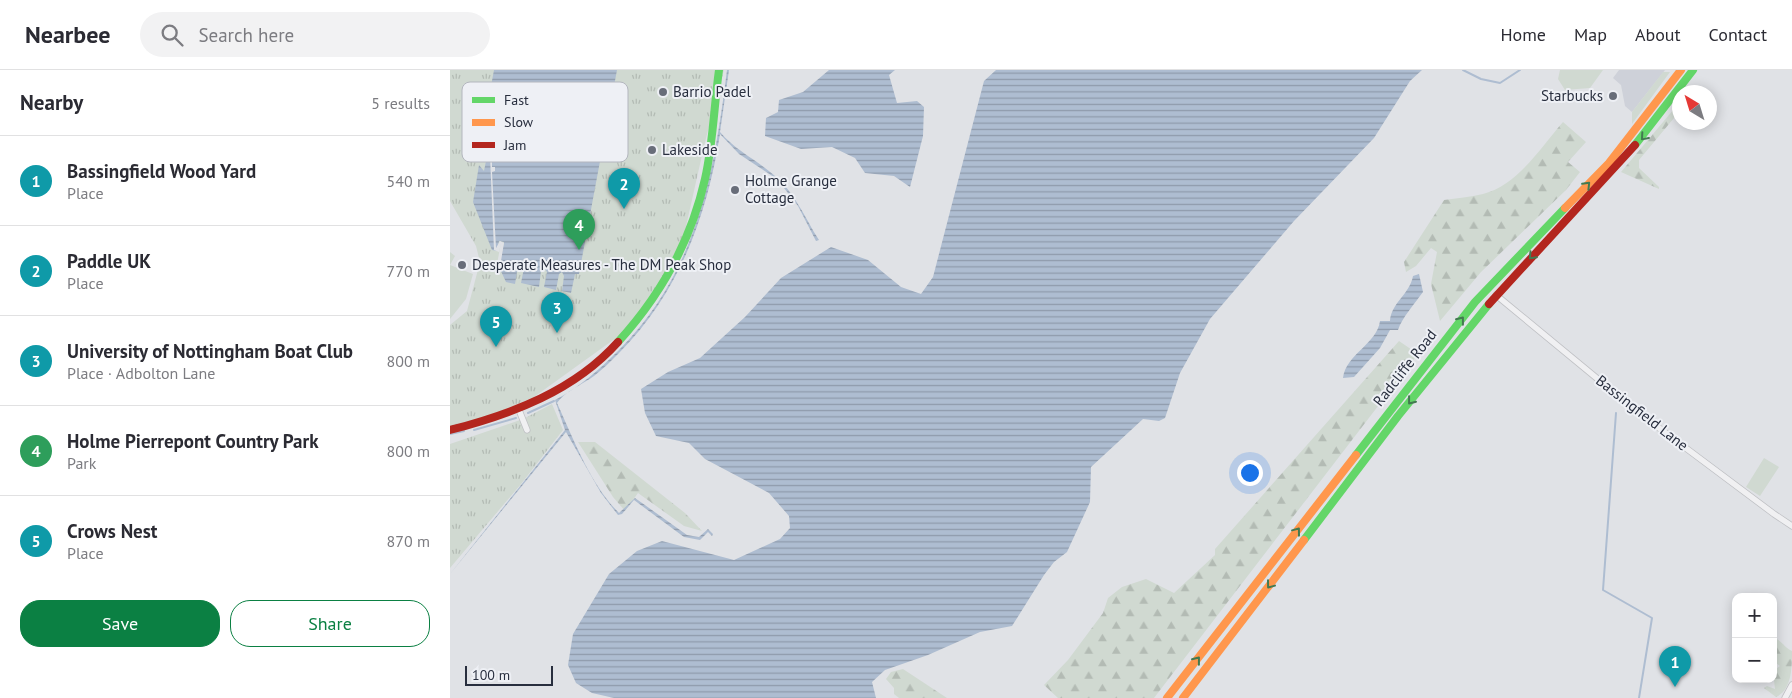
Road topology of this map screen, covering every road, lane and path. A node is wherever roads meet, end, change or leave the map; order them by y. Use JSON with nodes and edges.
{"nodes":[{"id":1,"x":719,"y":70,"type":"edge"},
{"id":2,"x":1681,"y":70,"type":"edge"},
{"id":3,"x":1693,"y":70,"type":"edge"},
{"id":4,"x":1496,"y":295,"type":"junction"},
{"id":5,"x":519,"y":410,"type":"junction"},
{"id":6,"x":450,"y":430,"type":"edge"},
{"id":7,"x":527,"y":430,"type":"dead end"},
{"id":8,"x":1792,"y":526,"type":"edge"},
{"id":9,"x":1792,"y":685,"type":"edge"},
{"id":10,"x":1167,"y":698,"type":"edge"},
{"id":11,"x":1183,"y":698,"type":"edge"},
{"id":12,"x":1785,"y":698,"type":"edge"}],
"edges":[{"from":1,"to":5,"type":"main road"},
{"from":10,"to":2,"type":"main road","name":"Radcliffe Road","one_way":true},
{"from":3,"to":4,"type":"main road","name":"Radcliffe Road","one_way":true},
{"from":4,"to":8,"type":"street","name":"Bassingfield Lane"},
{"from":4,"to":11,"type":"main road","name":"Radcliffe Road","one_way":true},
{"from":5,"to":6,"type":"main road"},
{"from":5,"to":7,"type":"street"},
{"from":9,"to":12,"type":"street"}]}
